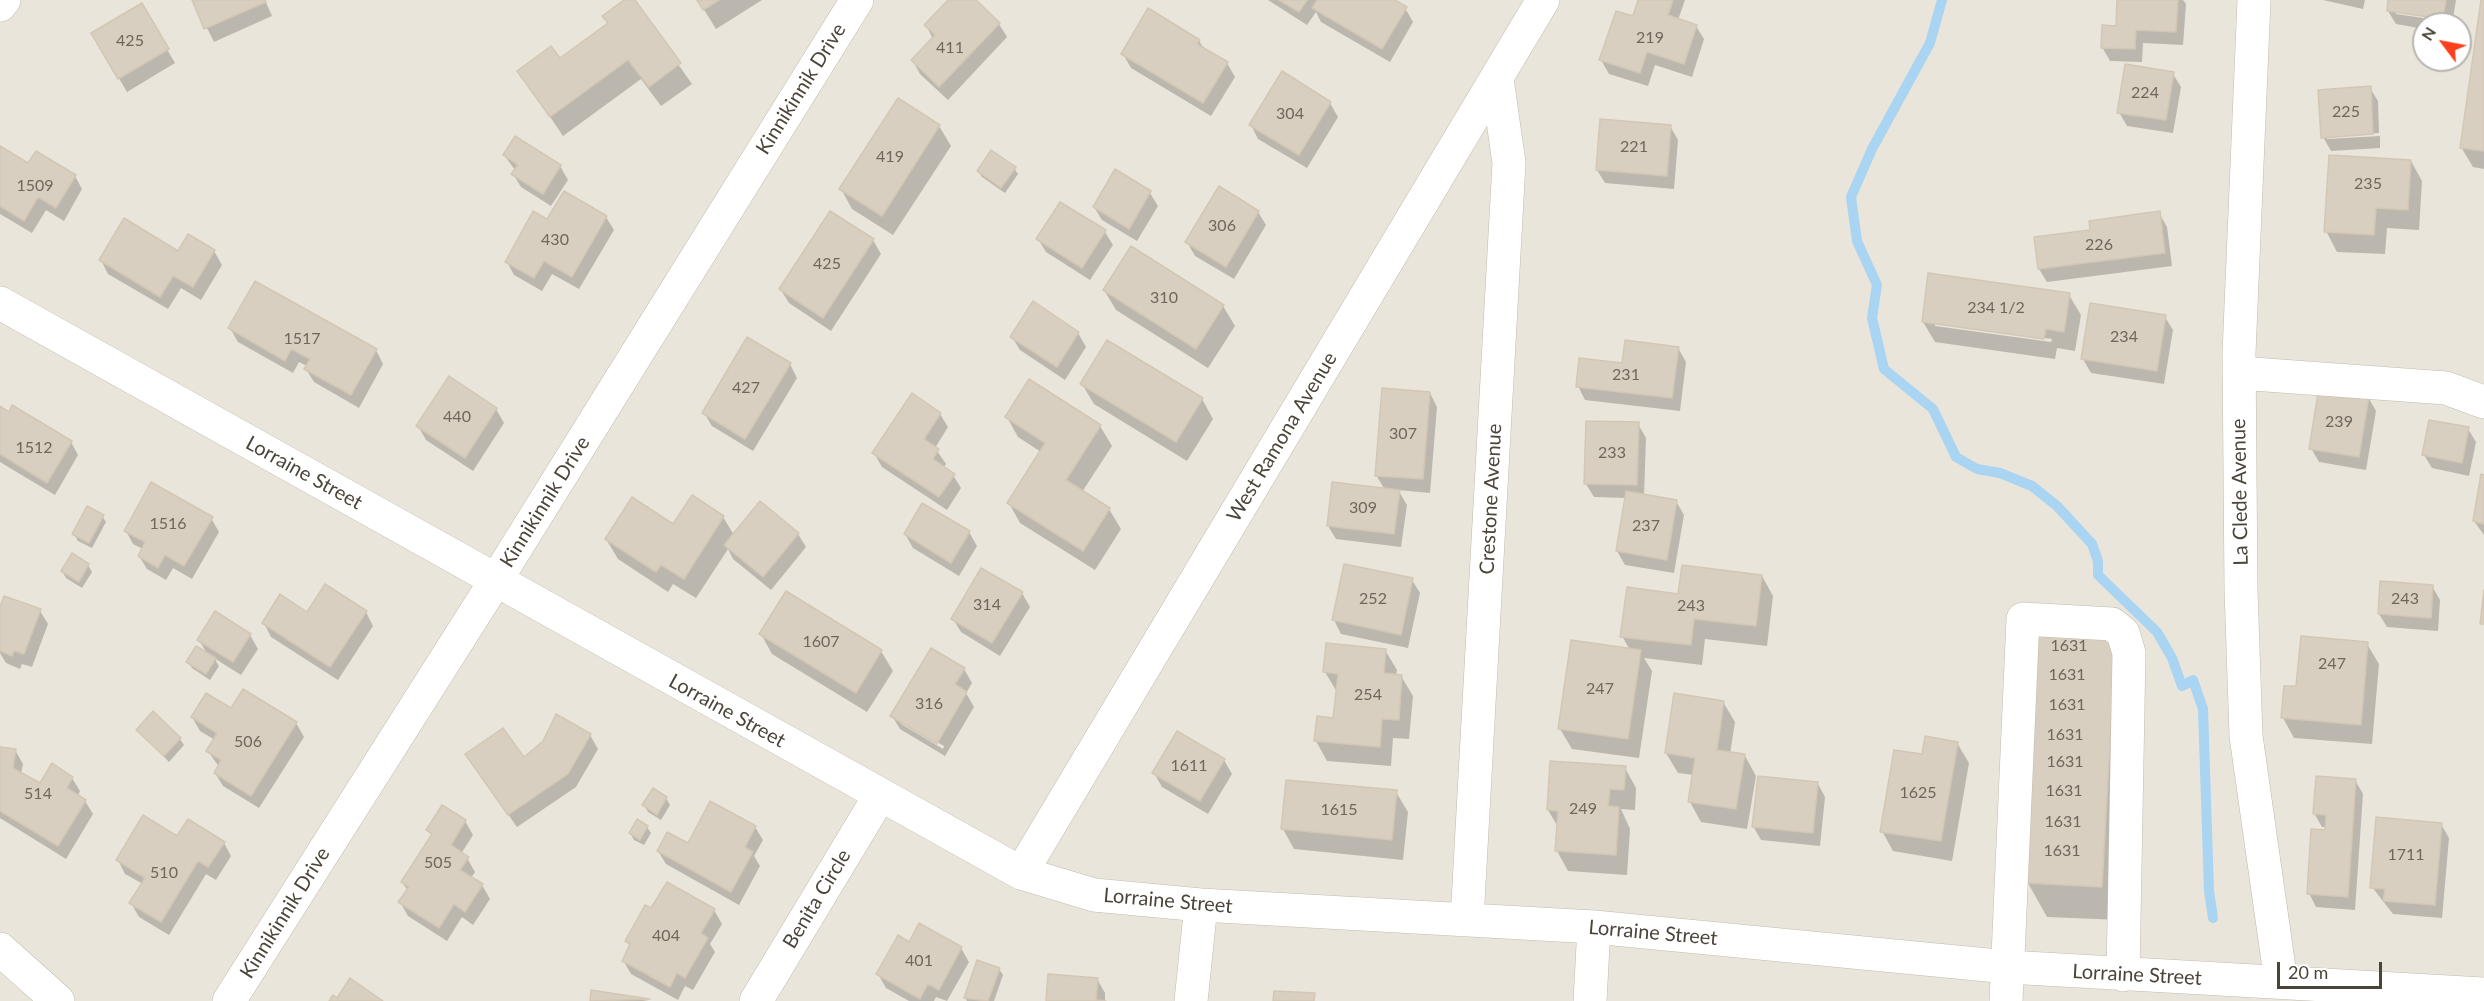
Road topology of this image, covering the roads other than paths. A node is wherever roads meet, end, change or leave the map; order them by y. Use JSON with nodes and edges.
{"nodes":[{"id":1,"x":4,"y":0,"type":"edge"},
{"id":2,"x":857,"y":0,"type":"edge"},
{"id":3,"x":1543,"y":0,"type":"edge"},
{"id":4,"x":2254,"y":0,"type":"edge"},
{"id":5,"x":0,"y":5,"type":"edge"},
{"id":6,"x":1497,"y":79,"type":"junction"},
{"id":7,"x":0,"y":303,"type":"edge"},
{"id":8,"x":2239,"y":373,"type":"junction"},
{"id":9,"x":2484,"y":402,"type":"edge"},
{"id":10,"x":496,"y":580,"type":"junction"},
{"id":11,"x":879,"y":796,"type":"junction"},
{"id":12,"x":1021,"y":873,"type":"junction"},
{"id":13,"x":1201,"y":905,"type":"junction"},
{"id":14,"x":1467,"y":920,"type":"junction"},
{"id":15,"x":1594,"y":927,"type":"junction"},
{"id":16,"x":0,"y":949,"type":"edge"},
{"id":17,"x":2008,"y":968,"type":"junction"},
{"id":18,"x":2123,"y":975,"type":"junction"},
{"id":19,"x":2281,"y":982,"type":"junction"},
{"id":20,"x":2484,"y":994,"type":"edge"},
{"id":21,"x":58,"y":1001,"type":"edge"},
{"id":22,"x":229,"y":1001,"type":"edge"},
{"id":23,"x":756,"y":1001,"type":"edge"},
{"id":24,"x":1191,"y":1001,"type":"edge"},
{"id":25,"x":1590,"y":1001,"type":"edge"},
{"id":26,"x":2006,"y":1001,"type":"edge"}],
"edges":[{"from":1,"to":5,"type":"street"},
{"from":2,"to":10,"type":"street","name":"Kinnikinnik Drive"},
{"from":3,"to":6,"type":"street","name":"West Ramona Avenue"},
{"from":4,"to":8,"type":"street","name":"La Clede Avenue"},
{"from":6,"to":12,"type":"street","name":"West Ramona Avenue"},
{"from":6,"to":14,"type":"street","name":"Crestone Avenue"},
{"from":7,"to":10,"type":"street","name":"Lorraine Street"},
{"from":8,"to":9,"type":"street"},
{"from":8,"to":19,"type":"street","name":"La Clede Avenue"},
{"from":10,"to":11,"type":"street","name":"Lorraine Street"},
{"from":10,"to":22,"type":"street","name":"Kinnikinnik Drive"},
{"from":11,"to":12,"type":"street","name":"Lorraine Street"},
{"from":11,"to":23,"type":"street","name":"Benita Circle"},
{"from":12,"to":13,"type":"street","name":"Lorraine Street"},
{"from":13,"to":14,"type":"street","name":"Lorraine Street"},
{"from":13,"to":24,"type":"street"},
{"from":14,"to":15,"type":"street","name":"Lorraine Street"},
{"from":15,"to":17,"type":"street","name":"Lorraine Street"},
{"from":15,"to":25,"type":"street"},
{"from":16,"to":21,"type":"street"},
{"from":17,"to":18,"type":"street","name":"Lorraine Street"},
{"from":17,"to":18,"type":"street"},
{"from":17,"to":26,"type":"street"},
{"from":18,"to":19,"type":"street","name":"Lorraine Street"},
{"from":19,"to":20,"type":"street","name":"Lorraine Street"}]}
